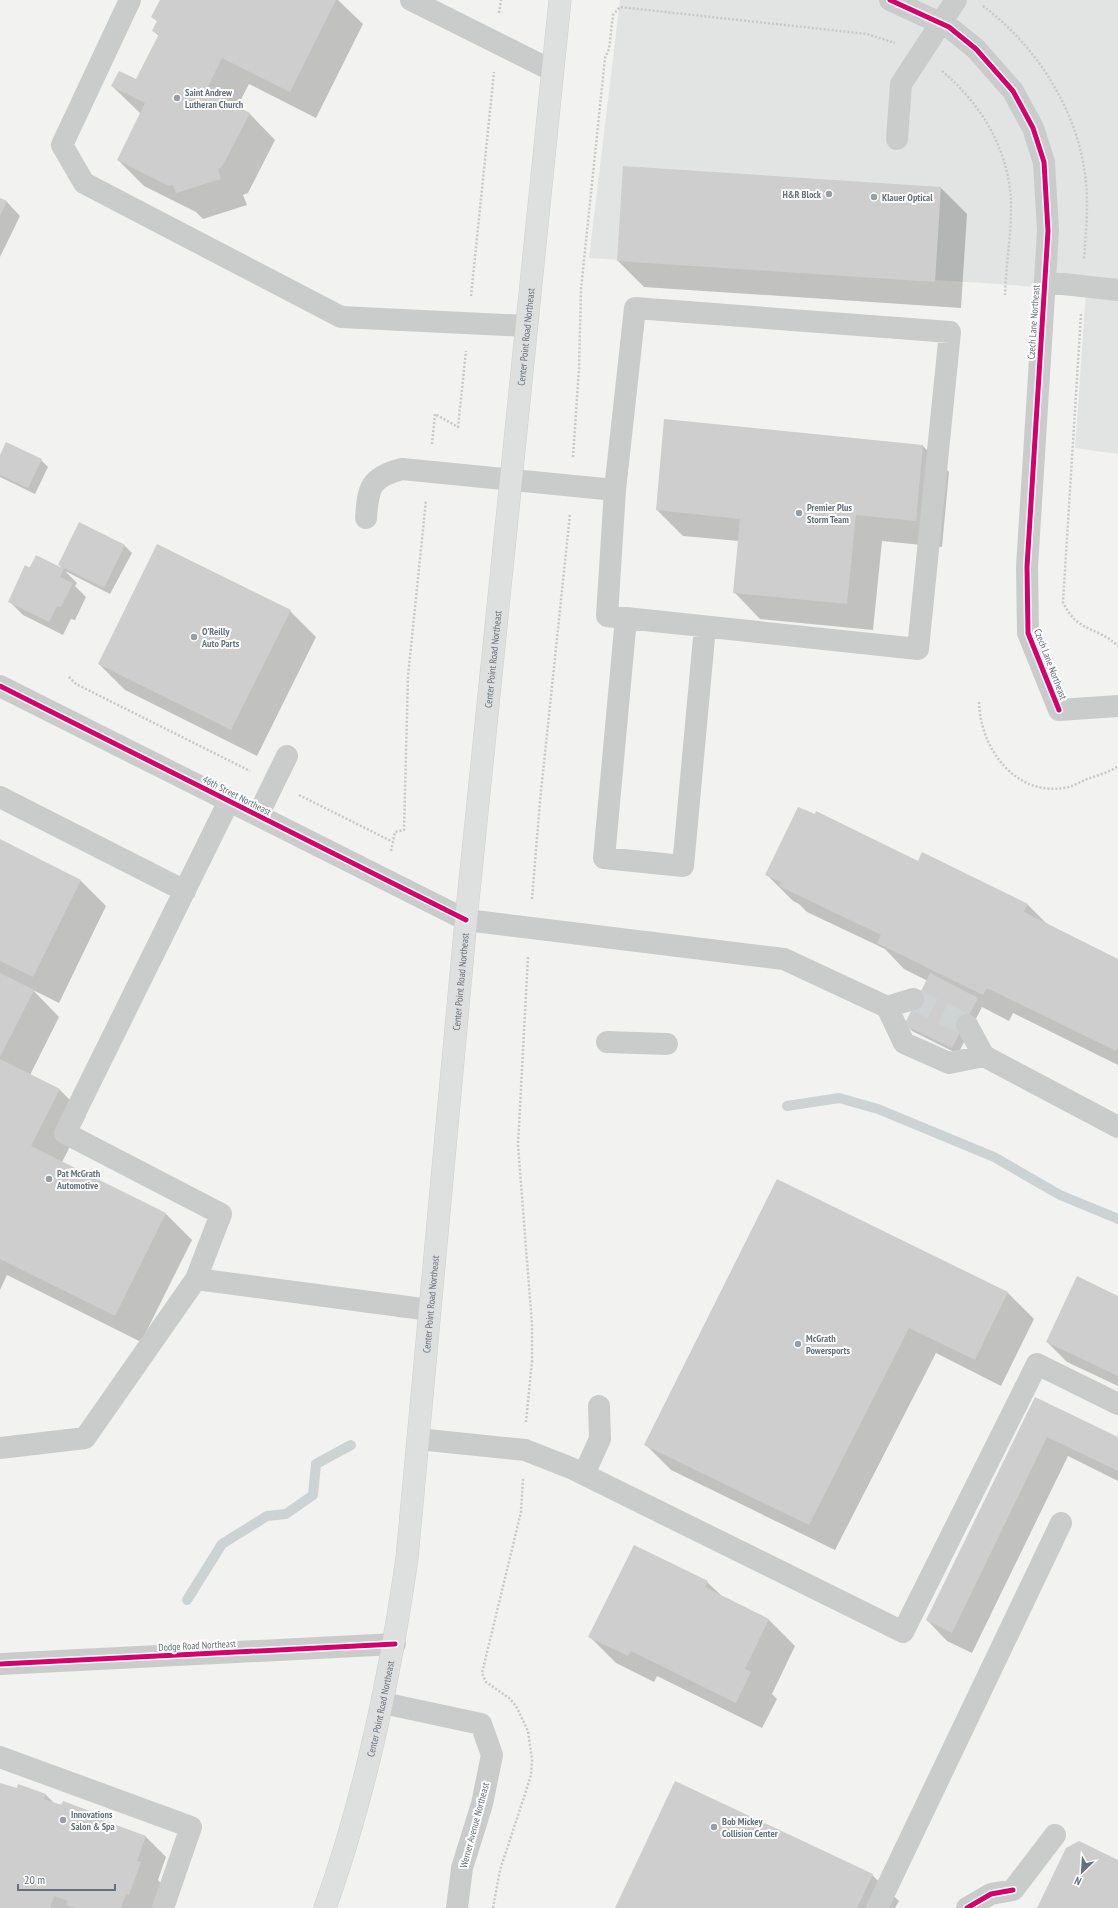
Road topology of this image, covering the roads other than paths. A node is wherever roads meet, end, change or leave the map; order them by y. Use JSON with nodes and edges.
{"nodes":[{"id":1,"x":130,"y":0,"type":"edge"},
{"id":2,"x":411,"y":0,"type":"edge"},
{"id":3,"x":560,"y":0,"type":"edge"},
{"id":4,"x":890,"y":0,"type":"edge"},
{"id":5,"x":956,"y":0,"type":"edge"},
{"id":6,"x":942,"y":24,"type":"junction"},
{"id":7,"x":553,"y":71,"type":"junction"},
{"id":8,"x":897,"y":139,"type":"dead end"},
{"id":9,"x":1045,"y":282,"type":"junction"},
{"id":10,"x":1118,"y":290,"type":"edge"},
{"id":11,"x":527,"y":326,"type":"junction"},
{"id":12,"x":512,"y":480,"type":"junction"},
{"id":13,"x":615,"y":490,"type":"junction"},
{"id":14,"x":366,"y":518,"type":"dead end"},
{"id":15,"x":626,"y":618,"type":"junction"},
{"id":16,"x":705,"y":627,"type":"junction"},
{"id":17,"x":0,"y":687,"type":"edge"},
{"id":18,"x":1118,"y":706,"type":"edge"},
{"id":19,"x":287,"y":756,"type":"dead end"},
{"id":20,"x":0,"y":797,"type":"edge"},
{"id":21,"x":229,"y":801,"type":"junction"},
{"id":22,"x":258,"y":816,"type":"junction"},
{"id":23,"x":185,"y":891,"type":"junction"},
{"id":24,"x":466,"y":920,"type":"junction"},
{"id":25,"x":913,"y":1000,"type":"tunnel mouth"},
{"id":26,"x":887,"y":1007,"type":"junction"},
{"id":27,"x":967,"y":1024,"type":"tunnel mouth"},
{"id":28,"x":607,"y":1042,"type":"dead end"},
{"id":29,"x":667,"y":1044,"type":"dead end"},
{"id":30,"x":984,"y":1056,"type":"junction"},
{"id":31,"x":1118,"y":1127,"type":"edge"},
{"id":32,"x":196,"y":1279,"type":"junction"},
{"id":33,"x":430,"y":1310,"type":"junction"},
{"id":34,"x":1118,"y":1404,"type":"edge"},
{"id":35,"x":599,"y":1406,"type":"dead end"},
{"id":36,"x":418,"y":1439,"type":"junction"},
{"id":37,"x":0,"y":1448,"type":"edge"},
{"id":38,"x":584,"y":1474,"type":"junction"},
{"id":39,"x":1061,"y":1523,"type":"dead end"},
{"id":40,"x":394,"y":1644,"type":"junction"},
{"id":41,"x":0,"y":1664,"type":"edge"},
{"id":42,"x":383,"y":1703,"type":"junction"},
{"id":43,"x":0,"y":1756,"type":"edge"},
{"id":44,"x":1055,"y":1835,"type":"dead end"},
{"id":45,"x":163,"y":1908,"type":"edge"},
{"id":46,"x":325,"y":1908,"type":"edge"},
{"id":47,"x":457,"y":1908,"type":"edge"},
{"id":48,"x":878,"y":1908,"type":"edge"},
{"id":49,"x":967,"y":1908,"type":"edge"}],
"edges":[{"from":1,"to":11,"type":"street"},
{"from":2,"to":7,"type":"street"},
{"from":3,"to":7,"type":"main road","name":"Center Point Road Northeast"},
{"from":4,"to":6,"type":"street","name":"Czech Lane Northeast"},
{"from":5,"to":6,"type":"street"},
{"from":6,"to":8,"type":"street"},
{"from":6,"to":9,"type":"street","name":"Czech Lane Northeast"},
{"from":7,"to":11,"type":"main road","name":"Center Point Road Northeast"},
{"from":9,"to":10,"type":"street"},
{"from":9,"to":18,"type":"street","name":"Czech Lane Northeast"},
{"from":11,"to":12,"type":"main road","name":"Center Point Road Northeast"},
{"from":12,"to":13,"type":"street"},
{"from":12,"to":14,"type":"street"},
{"from":12,"to":24,"type":"main road","name":"Center Point Road Northeast"},
{"from":13,"to":15,"type":"street"},
{"from":13,"to":16,"type":"street"},
{"from":15,"to":16,"type":"street"},
{"from":15,"to":16,"type":"street"},
{"from":17,"to":21,"type":"street","name":"46th Street Northeast"},
{"from":19,"to":22,"type":"street"},
{"from":20,"to":23,"type":"street"},
{"from":21,"to":22,"type":"street","name":"46th Street Northeast"},
{"from":21,"to":23,"type":"street"},
{"from":22,"to":24,"type":"street","name":"46th Street Northeast"},
{"from":23,"to":32,"type":"street"},
{"from":24,"to":26,"type":"street","name":"46th Street Northeast"},
{"from":24,"to":33,"type":"main road","name":"Center Point Road Northeast"},
{"from":25,"to":26,"type":"street"},
{"from":26,"to":30,"type":"street"},
{"from":27,"to":30,"type":"street"},
{"from":28,"to":29,"type":"street"},
{"from":30,"to":31,"type":"street"},
{"from":32,"to":33,"type":"street"},
{"from":32,"to":37,"type":"street"},
{"from":33,"to":36,"type":"main road","name":"Center Point Road Northeast"},
{"from":34,"to":38,"type":"street"},
{"from":35,"to":38,"type":"street"},
{"from":36,"to":38,"type":"street"},
{"from":36,"to":40,"type":"main road","name":"Center Point Road Northeast"},
{"from":39,"to":48,"type":"street"},
{"from":40,"to":41,"type":"street","name":"Dodge Road Northeast"},
{"from":40,"to":42,"type":"main road","name":"Center Point Road Northeast"},
{"from":42,"to":46,"type":"main road","name":"Center Point Road Northeast"},
{"from":42,"to":47,"type":"street","name":"Werner Avenue Northeast"},
{"from":43,"to":45,"type":"street"},
{"from":44,"to":49,"type":"street"}]}
